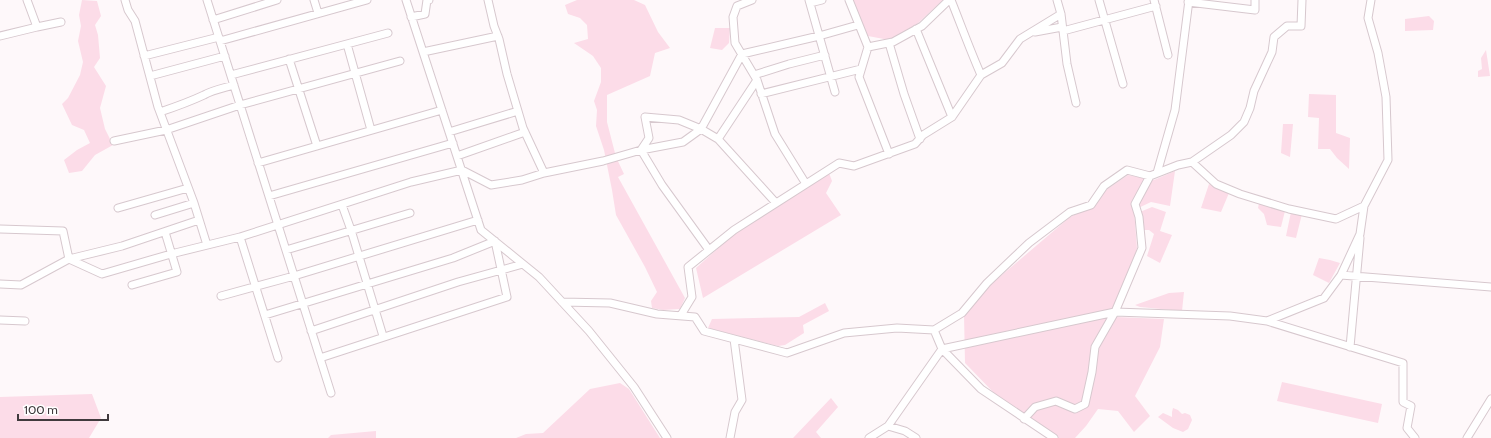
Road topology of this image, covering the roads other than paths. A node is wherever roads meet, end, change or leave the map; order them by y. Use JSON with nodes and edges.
{"nodes":[{"id":1,"x":27,"y":0,"type":"edge"},
{"id":2,"x":125,"y":0,"type":"edge"},
{"id":3,"x":207,"y":0,"type":"edge"},
{"id":4,"x":277,"y":0,"type":"edge"},
{"id":5,"x":314,"y":0,"type":"edge"},
{"id":6,"x":367,"y":0,"type":"edge"},
{"id":7,"x":406,"y":0,"type":"edge"},
{"id":8,"x":429,"y":0,"type":"edge"},
{"id":9,"x":488,"y":0,"type":"edge"},
{"id":10,"x":752,"y":0,"type":"edge"},
{"id":11,"x":822,"y":0,"type":"edge"},
{"id":12,"x":848,"y":0,"type":"edge"},
{"id":13,"x":950,"y":0,"type":"edge"},
{"id":14,"x":1057,"y":0,"type":"edge"},
{"id":15,"x":1099,"y":0,"type":"edge"},
{"id":16,"x":1255,"y":0,"type":"edge"},
{"id":17,"x":1302,"y":0,"type":"edge"},
{"id":18,"x":1370,"y":0,"type":"edge"},
{"id":19,"x":1188,"y":1,"type":"edge"},
{"id":20,"x":809,"y":2,"type":"edge"},
{"id":21,"x":1155,"y":3,"type":"edge"},
{"id":22,"x":318,"y":13,"type":"junction"},
{"id":23,"x":1061,"y":14,"type":"junction"},
{"id":24,"x":411,"y":17,"type":"junction"},
{"id":25,"x":213,"y":20,"type":"junction"},
{"id":26,"x":1105,"y":20,"type":"junction"},
{"id":27,"x":61,"y":22,"type":"dead end"},
{"id":28,"x":858,"y":25,"type":"junction"},
{"id":29,"x":37,"y":27,"type":"junction"},
{"id":30,"x":916,"y":29,"type":"junction"},
{"id":31,"x":1062,"y":29,"type":"junction"},
{"id":32,"x":388,"y":33,"type":"dead end"},
{"id":33,"x":1031,"y":33,"type":"junction"},
{"id":34,"x":0,"y":36,"type":"edge"},
{"id":35,"x":498,"y":36,"type":"junction"},
{"id":36,"x":819,"y":36,"type":"junction"},
{"id":37,"x":219,"y":39,"type":"junction"},
{"id":38,"x":889,"y":43,"type":"junction"},
{"id":39,"x":347,"y":44,"type":"junction"},
{"id":40,"x":868,"y":47,"type":"junction"},
{"id":41,"x":423,"y":52,"type":"junction"},
{"id":42,"x":742,"y":54,"type":"junction"},
{"id":43,"x":825,"y":55,"type":"junction"},
{"id":44,"x":1168,"y":55,"type":"dead end"},
{"id":45,"x":144,"y":56,"type":"junction"},
{"id":46,"x":225,"y":56,"type":"junction"},
{"id":47,"x":289,"y":59,"type":"junction"},
{"id":48,"x":400,"y":61,"type":"dead end"},
{"id":49,"x":861,"y":68,"type":"junction"},
{"id":50,"x":354,"y":73,"type":"junction"},
{"id":51,"x":231,"y":75,"type":"junction"},
{"id":52,"x":981,"y":75,"type":"junction"},
{"id":53,"x":150,"y":76,"type":"junction"},
{"id":54,"x":831,"y":76,"type":"junction"},
{"id":55,"x":756,"y":77,"type":"junction"},
{"id":56,"x":1122,"y":84,"type":"dead end"},
{"id":57,"x":234,"y":85,"type":"junction"},
{"id":58,"x":299,"y":88,"type":"junction"},
{"id":59,"x":835,"y":92,"type":"dead end"},
{"id":60,"x":761,"y":94,"type":"junction"},
{"id":61,"x":1076,"y":103,"type":"dead end"},
{"id":62,"x":240,"y":105,"type":"junction"},
{"id":63,"x":442,"y":110,"type":"junction"},
{"id":64,"x":518,"y":110,"type":"junction"},
{"id":65,"x":160,"y":112,"type":"junction"},
{"id":66,"x":952,"y":117,"type":"junction"},
{"id":67,"x":166,"y":130,"type":"junction"},
{"id":68,"x":371,"y":130,"type":"junction"},
{"id":69,"x":701,"y":130,"type":"junction"},
{"id":70,"x":449,"y":132,"type":"junction"},
{"id":71,"x":525,"y":132,"type":"junction"},
{"id":72,"x":718,"y":139,"type":"junction"},
{"id":73,"x":920,"y":139,"type":"junction"},
{"id":74,"x":114,"y":141,"type":"dead end"},
{"id":75,"x":453,"y":143,"type":"junction"},
{"id":76,"x":317,"y":146,"type":"junction"},
{"id":77,"x":641,"y":150,"type":"junction"},
{"id":78,"x":889,"y":154,"type":"junction"},
{"id":79,"x":457,"y":156,"type":"junction"},
{"id":80,"x":1192,"y":162,"type":"junction"},
{"id":81,"x":258,"y":163,"type":"junction"},
{"id":82,"x":462,"y":170,"type":"junction"},
{"id":83,"x":544,"y":173,"type":"junction"},
{"id":84,"x":1153,"y":175,"type":"junction"},
{"id":85,"x":806,"y":184,"type":"junction"},
{"id":86,"x":188,"y":188,"type":"junction"},
{"id":87,"x":269,"y":196,"type":"junction"},
{"id":88,"x":194,"y":203,"type":"junction"},
{"id":89,"x":776,"y":203,"type":"junction"},
{"id":90,"x":342,"y":205,"type":"junction"},
{"id":91,"x":1364,"y":206,"type":"junction"},
{"id":92,"x":118,"y":208,"type":"dead end"},
{"id":93,"x":410,"y":213,"type":"dead end"},
{"id":94,"x":155,"y":215,"type":"dead end"},
{"id":95,"x":199,"y":220,"type":"junction"},
{"id":96,"x":478,"y":220,"type":"junction"},
{"id":97,"x":278,"y":225,"type":"junction"},
{"id":98,"x":0,"y":228,"type":"edge"},
{"id":99,"x":351,"y":230,"type":"junction"},
{"id":100,"x":164,"y":232,"type":"junction"},
{"id":101,"x":1360,"y":234,"type":"junction"},
{"id":102,"x":240,"y":237,"type":"junction"},
{"id":103,"x":495,"y":241,"type":"junction"},
{"id":104,"x":207,"y":245,"type":"junction"},
{"id":105,"x":286,"y":250,"type":"junction"},
{"id":106,"x":709,"y":250,"type":"junction"},
{"id":107,"x":171,"y":254,"type":"junction"},
{"id":108,"x":359,"y":256,"type":"junction"},
{"id":109,"x":69,"y":259,"type":"junction"},
{"id":110,"x":523,"y":264,"type":"junction"},
{"id":111,"x":502,"y":270,"type":"junction"},
{"id":112,"x":1341,"y":275,"type":"junction"},
{"id":113,"x":294,"y":276,"type":"junction"},
{"id":114,"x":1357,"y":277,"type":"junction"},
{"id":115,"x":0,"y":284,"type":"edge"},
{"id":116,"x":367,"y":284,"type":"junction"},
{"id":117,"x":132,"y":285,"type":"dead end"},
{"id":118,"x":256,"y":287,"type":"junction"},
{"id":119,"x":1491,"y":287,"type":"edge"},
{"id":120,"x":221,"y":296,"type":"dead end"},
{"id":121,"x":562,"y":302,"type":"junction"},
{"id":122,"x":303,"y":303,"type":"junction"},
{"id":123,"x":375,"y":310,"type":"junction"},
{"id":124,"x":1115,"y":312,"type":"junction"},
{"id":125,"x":264,"y":315,"type":"junction"},
{"id":126,"x":681,"y":315,"type":"junction"},
{"id":127,"x":0,"y":320,"type":"edge"},
{"id":128,"x":25,"y":321,"type":"dead end"},
{"id":129,"x":1268,"y":321,"type":"junction"},
{"id":130,"x":934,"y":330,"type":"junction"},
{"id":131,"x":311,"y":331,"type":"junction"},
{"id":132,"x":383,"y":336,"type":"junction"},
{"id":133,"x":734,"y":339,"type":"junction"},
{"id":134,"x":1350,"y":347,"type":"junction"},
{"id":135,"x":942,"y":349,"type":"junction"},
{"id":136,"x":278,"y":358,"type":"dead end"},
{"id":137,"x":320,"y":358,"type":"junction"},
{"id":138,"x":331,"y":393,"type":"dead end"},
{"id":139,"x":1491,"y":399,"type":"edge"},
{"id":140,"x":1024,"y":419,"type":"junction"},
{"id":141,"x":888,"y":426,"type":"junction"},
{"id":142,"x":667,"y":438,"type":"edge"},
{"id":143,"x":730,"y":438,"type":"edge"},
{"id":144,"x":869,"y":438,"type":"edge"},
{"id":145,"x":916,"y":438,"type":"edge"},
{"id":146,"x":1054,"y":438,"type":"edge"},
{"id":147,"x":1415,"y":438,"type":"edge"},
{"id":148,"x":1467,"y":438,"type":"edge"}],
"edges":[{"from":1,"to":29,"type":"street"},
{"from":2,"to":45,"type":"street"},
{"from":3,"to":25,"type":"street"},
{"from":4,"to":25,"type":"street"},
{"from":5,"to":22,"type":"street"},
{"from":6,"to":22,"type":"street"},
{"from":7,"to":24,"type":"street"},
{"from":8,"to":24,"type":"street"},
{"from":9,"to":35,"type":"street"},
{"from":10,"to":42,"type":"street"},
{"from":11,"to":20,"type":"street"},
{"from":12,"to":28,"type":"street"},
{"from":13,"to":30,"type":"street"},
{"from":13,"to":52,"type":"street"},
{"from":14,"to":23,"type":"street"},
{"from":15,"to":26,"type":"street"},
{"from":16,"to":19,"type":"street"},
{"from":17,"to":80,"type":"street"},
{"from":18,"to":91,"type":"street"},
{"from":19,"to":84,"type":"street"},
{"from":20,"to":36,"type":"street"},
{"from":21,"to":26,"type":"street"},
{"from":21,"to":44,"type":"street"},
{"from":22,"to":37,"type":"street"},
{"from":23,"to":31,"type":"street"},
{"from":23,"to":33,"type":"street"},
{"from":24,"to":41,"type":"street"},
{"from":25,"to":37,"type":"street"},
{"from":26,"to":31,"type":"street"},
{"from":26,"to":56,"type":"street"},
{"from":27,"to":29,"type":"street"},
{"from":28,"to":36,"type":"street"},
{"from":28,"to":40,"type":"street"},
{"from":29,"to":34,"type":"street"},
{"from":30,"to":38,"type":"street"},
{"from":30,"to":66,"type":"street"},
{"from":31,"to":33,"type":"street"},
{"from":31,"to":61,"type":"street"},
{"from":32,"to":39,"type":"street"},
{"from":33,"to":52,"type":"street"},
{"from":35,"to":41,"type":"street"},
{"from":35,"to":64,"type":"street"},
{"from":36,"to":42,"type":"street"},
{"from":36,"to":43,"type":"street"},
{"from":37,"to":45,"type":"street"},
{"from":37,"to":46,"type":"street"},
{"from":38,"to":40,"type":"street"},
{"from":38,"to":73,"type":"street"},
{"from":39,"to":47,"type":"street"},
{"from":39,"to":50,"type":"street"},
{"from":40,"to":49,"type":"street"},
{"from":41,"to":63,"type":"street"},
{"from":42,"to":55,"type":"street"},
{"from":42,"to":69,"type":"street"},
{"from":43,"to":54,"type":"street"},
{"from":43,"to":55,"type":"street"},
{"from":45,"to":53,"type":"street"},
{"from":46,"to":51,"type":"street"},
{"from":46,"to":53,"type":"street"},
{"from":47,"to":51,"type":"street"},
{"from":47,"to":58,"type":"street"},
{"from":48,"to":50,"type":"street"},
{"from":49,"to":54,"type":"street"},
{"from":49,"to":78,"type":"street"},
{"from":50,"to":58,"type":"street"},
{"from":50,"to":68,"type":"street"},
{"from":51,"to":57,"type":"street"},
{"from":52,"to":66,"type":"street"},
{"from":53,"to":65,"type":"street"},
{"from":54,"to":59,"type":"street"},
{"from":54,"to":60,"type":"street"},
{"from":55,"to":60,"type":"street"},
{"from":55,"to":72,"type":"street"},
{"from":57,"to":62,"type":"street"},
{"from":57,"to":65,"type":"street"},
{"from":58,"to":62,"type":"street"},
{"from":58,"to":76,"type":"street"},
{"from":60,"to":85,"type":"street"},
{"from":62,"to":67,"type":"street"},
{"from":62,"to":81,"type":"street"},
{"from":63,"to":68,"type":"street"},
{"from":63,"to":70,"type":"street"},
{"from":64,"to":70,"type":"street"},
{"from":64,"to":71,"type":"street"},
{"from":65,"to":67,"type":"street"},
{"from":66,"to":73,"type":"street"},
{"from":67,"to":74,"type":"street"},
{"from":67,"to":86,"type":"street"},
{"from":68,"to":76,"type":"street"},
{"from":69,"to":72,"type":"street"},
{"from":69,"to":77,"type":"street"},
{"from":69,"to":77,"type":"street"},
{"from":70,"to":75,"type":"street"},
{"from":71,"to":79,"type":"street"},
{"from":71,"to":83,"type":"street"},
{"from":72,"to":89,"type":"street"},
{"from":73,"to":78,"type":"street"},
{"from":75,"to":79,"type":"street"},
{"from":75,"to":87,"type":"street"},
{"from":76,"to":81,"type":"street"},
{"from":77,"to":83,"type":"street"},
{"from":77,"to":106,"type":"street"},
{"from":78,"to":85,"type":"street"},
{"from":79,"to":82,"type":"street"},
{"from":80,"to":84,"type":"street"},
{"from":80,"to":91,"type":"street"},
{"from":81,"to":87,"type":"street"},
{"from":82,"to":83,"type":"street"},
{"from":82,"to":90,"type":"street"},
{"from":82,"to":96,"type":"street"},
{"from":84,"to":124,"type":"street"},
{"from":84,"to":130,"type":"street"},
{"from":85,"to":89,"type":"street"},
{"from":86,"to":88,"type":"street"},
{"from":86,"to":92,"type":"street"},
{"from":87,"to":97,"type":"street"},
{"from":88,"to":94,"type":"street"},
{"from":88,"to":95,"type":"street"},
{"from":89,"to":106,"type":"street"},
{"from":90,"to":97,"type":"street"},
{"from":90,"to":99,"type":"street"},
{"from":91,"to":101,"type":"street"},
{"from":93,"to":99,"type":"street"},
{"from":95,"to":100,"type":"street"},
{"from":95,"to":104,"type":"street"},
{"from":96,"to":103,"type":"street"},
{"from":96,"to":108,"type":"street"},
{"from":97,"to":102,"type":"street"},
{"from":97,"to":105,"type":"street"},
{"from":98,"to":109,"type":"street"},
{"from":99,"to":105,"type":"street"},
{"from":99,"to":108,"type":"street"},
{"from":100,"to":107,"type":"street"},
{"from":100,"to":109,"type":"street"},
{"from":101,"to":112,"type":"street"},
{"from":101,"to":114,"type":"street"},
{"from":102,"to":104,"type":"street"},
{"from":102,"to":118,"type":"street"},
{"from":103,"to":110,"type":"street"},
{"from":103,"to":111,"type":"street"},
{"from":103,"to":116,"type":"street"},
{"from":104,"to":107,"type":"street"},
{"from":105,"to":113,"type":"street"},
{"from":106,"to":126,"type":"street"},
{"from":107,"to":109,"type":"street"},
{"from":107,"to":117,"type":"street"},
{"from":108,"to":113,"type":"street"},
{"from":108,"to":116,"type":"street"},
{"from":109,"to":115,"type":"street"},
{"from":110,"to":111,"type":"street"},
{"from":110,"to":121,"type":"street"},
{"from":111,"to":123,"type":"street"},
{"from":111,"to":132,"type":"street"},
{"from":112,"to":114,"type":"street"},
{"from":112,"to":129,"type":"street"},
{"from":113,"to":118,"type":"street"},
{"from":113,"to":122,"type":"street"},
{"from":114,"to":119,"type":"street"},
{"from":114,"to":134,"type":"street"},
{"from":116,"to":122,"type":"street"},
{"from":116,"to":123,"type":"street"},
{"from":118,"to":120,"type":"street"},
{"from":118,"to":125,"type":"street"},
{"from":121,"to":126,"type":"street"},
{"from":121,"to":142,"type":"street"},
{"from":122,"to":125,"type":"street"},
{"from":122,"to":131,"type":"street"},
{"from":123,"to":131,"type":"street"},
{"from":123,"to":132,"type":"street"},
{"from":124,"to":129,"type":"street"},
{"from":124,"to":135,"type":"street"},
{"from":124,"to":140,"type":"street"},
{"from":125,"to":136,"type":"street"},
{"from":126,"to":133,"type":"street"},
{"from":127,"to":128,"type":"street"},
{"from":129,"to":134,"type":"street"},
{"from":130,"to":133,"type":"street"},
{"from":130,"to":135,"type":"street"},
{"from":131,"to":137,"type":"street"},
{"from":132,"to":137,"type":"street"},
{"from":133,"to":143,"type":"street"},
{"from":134,"to":147,"type":"street"},
{"from":135,"to":140,"type":"street"},
{"from":135,"to":141,"type":"street"},
{"from":137,"to":138,"type":"street"},
{"from":139,"to":148,"type":"street"},
{"from":140,"to":146,"type":"street"},
{"from":141,"to":144,"type":"street"},
{"from":141,"to":145,"type":"street"}]}
